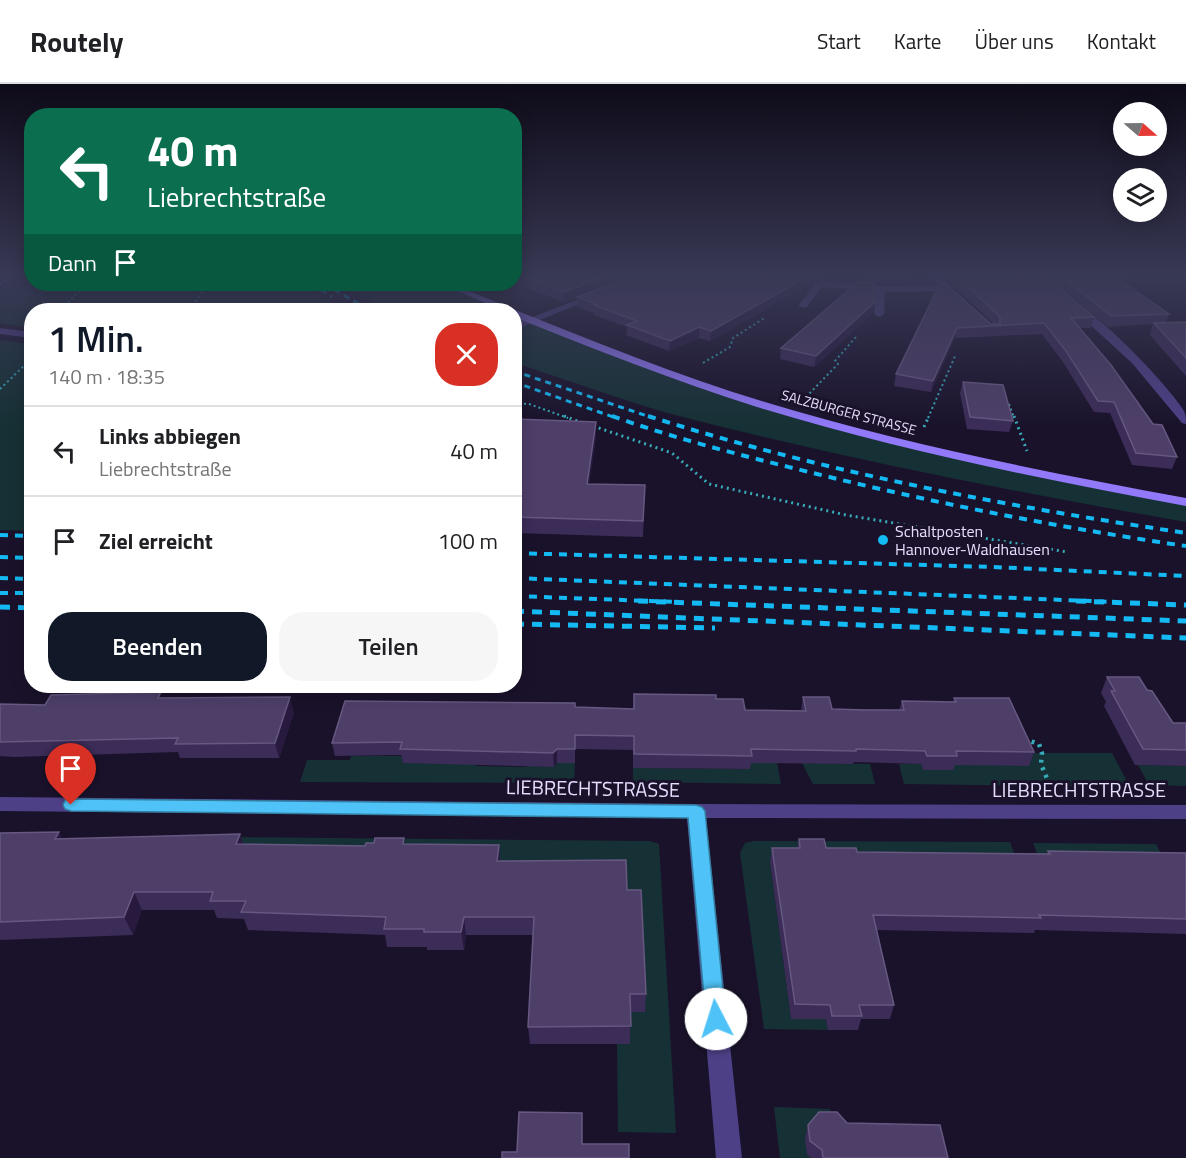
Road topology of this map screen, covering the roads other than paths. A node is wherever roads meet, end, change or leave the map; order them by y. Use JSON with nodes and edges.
{"nodes":[{"id":1,"x":548,"y":326,"type":"edge"},
{"id":2,"x":1098,"y":326,"type":"edge"},
{"id":3,"x":0,"y":331,"type":"edge"},
{"id":4,"x":24,"y":334,"type":"edge"},
{"id":5,"x":1186,"y":422,"type":"edge"},
{"id":6,"x":1186,"y":502,"type":"edge"},
{"id":7,"x":0,"y":804,"type":"edge"},
{"id":8,"x":696,"y":811,"type":"junction"},
{"id":9,"x":1186,"y":812,"type":"edge"},
{"id":10,"x":729,"y":1158,"type":"edge"}],
"edges":[{"from":1,"to":6,"type":"street","name":"SALZBURGER STRASSE"},
{"from":2,"to":5,"type":"street"},
{"from":3,"to":4,"type":"street"},
{"from":7,"to":8,"type":"street","name":"LIEBRECHTSTRASSE"},
{"from":8,"to":9,"type":"street","name":"LIEBRECHTSTRASSE"},
{"from":8,"to":10,"type":"street"}]}
